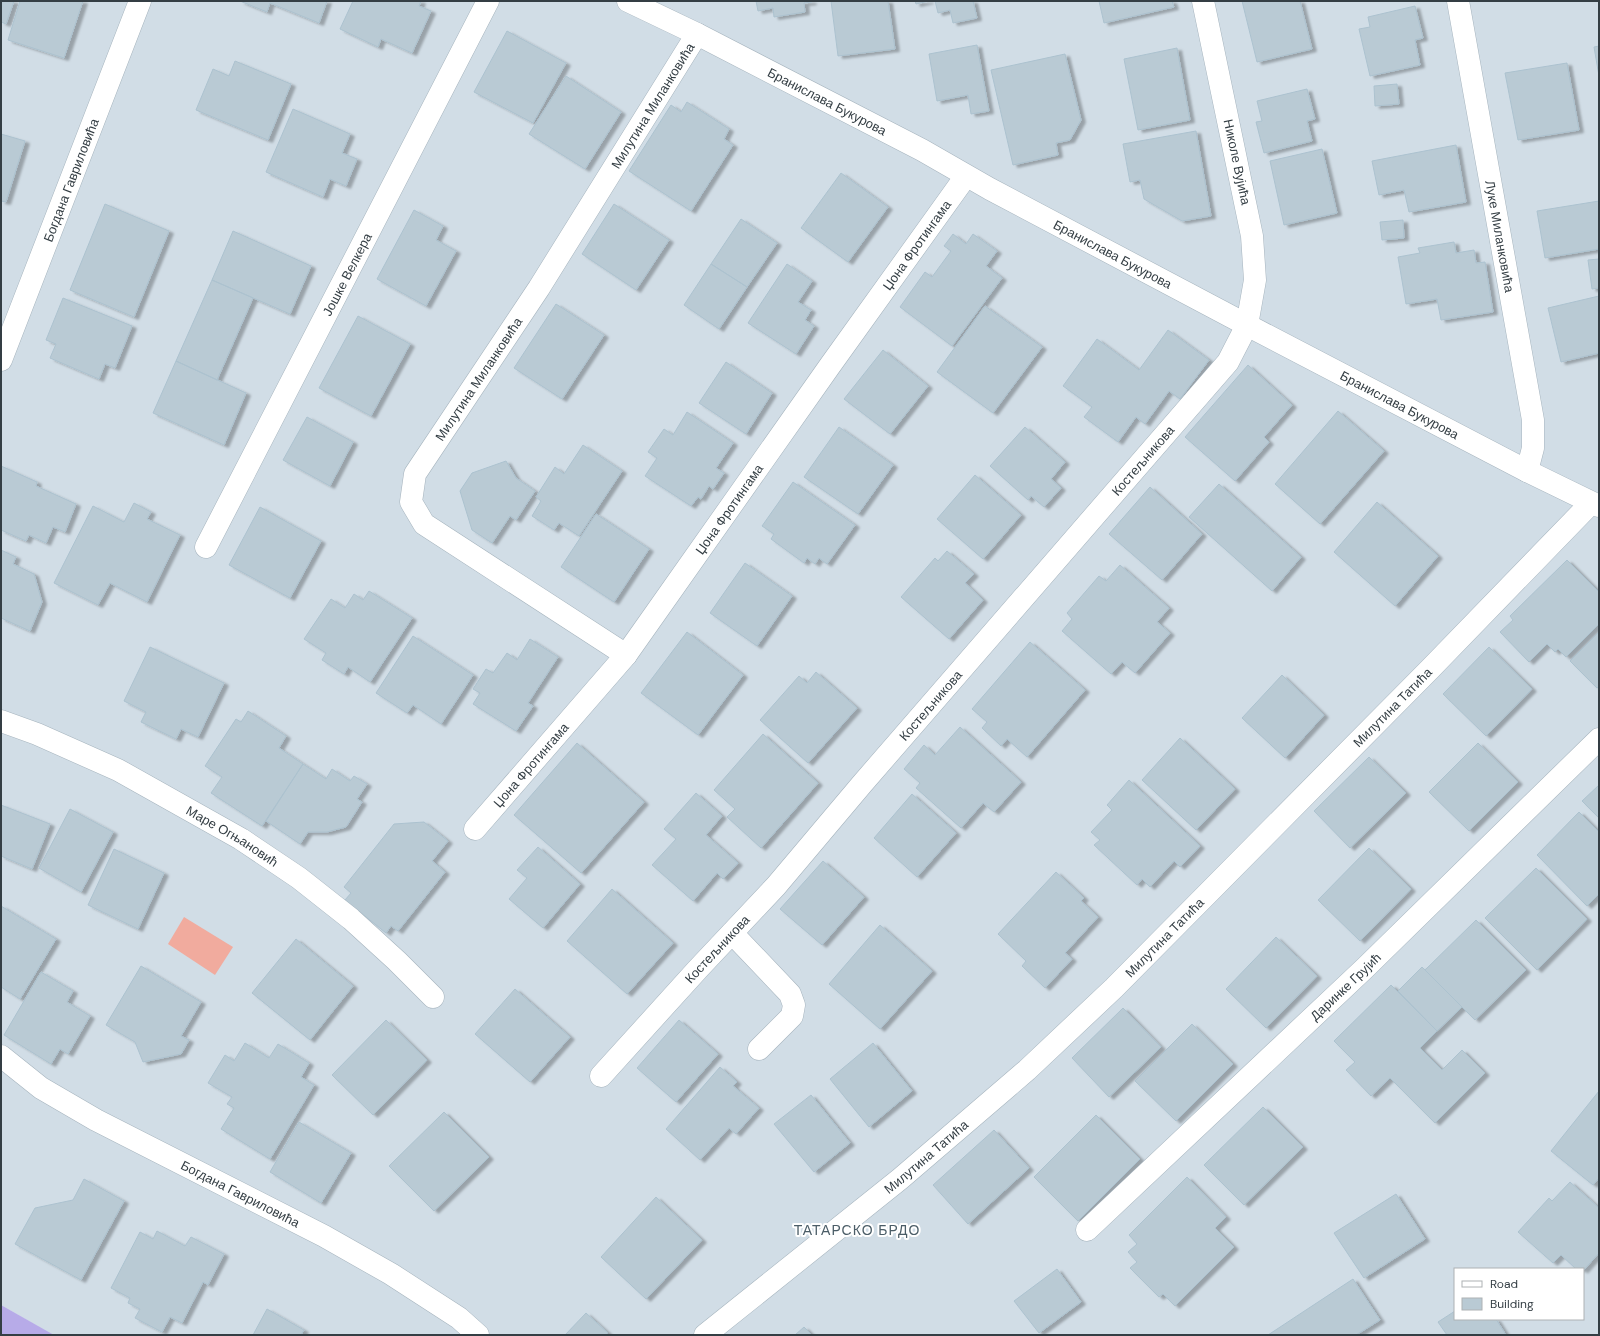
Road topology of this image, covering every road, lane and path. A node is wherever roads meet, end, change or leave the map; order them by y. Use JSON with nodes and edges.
{"nodes":[{"id":1,"x":140,"y":1,"type":"edge"},
{"id":2,"x":488,"y":1,"type":"edge"},
{"id":3,"x":628,"y":1,"type":"edge"},
{"id":4,"x":1203,"y":1,"type":"edge"},
{"id":5,"x":1458,"y":1,"type":"edge"},
{"id":6,"x":697,"y":34,"type":"junction"},
{"id":7,"x":966,"y":176,"type":"junction"},
{"id":8,"x":1247,"y":324,"type":"junction"},
{"id":9,"x":1,"y":360,"type":"edge"},
{"id":10,"x":1527,"y":471,"type":"junction"},
{"id":11,"x":1595,"y":504,"type":"edge"},
{"id":12,"x":206,"y":547,"type":"dead end"},
{"id":13,"x":626,"y":655,"type":"junction"},
{"id":14,"x":1,"y":721,"type":"edge"},
{"id":15,"x":1599,"y":739,"type":"edge"},
{"id":16,"x":476,"y":829,"type":"dead end"},
{"id":17,"x":732,"y":933,"type":"junction"},
{"id":18,"x":433,"y":997,"type":"dead end"},
{"id":19,"x":759,"y":1049,"type":"dead end"},
{"id":20,"x":1,"y":1056,"type":"edge"},
{"id":21,"x":601,"y":1076,"type":"dead end"},
{"id":22,"x":1087,"y":1230,"type":"dead end"},
{"id":23,"x":478,"y":1335,"type":"edge"},
{"id":24,"x":705,"y":1335,"type":"edge"}],
"edges":[{"from":1,"to":9,"type":"street","name":"Богдана Гавриловића"},
{"from":2,"to":12,"type":"street","name":"Јошке Велкера"},
{"from":3,"to":6,"type":"street","name":"Бранислава Букурова"},
{"from":4,"to":8,"type":"street","name":"Николе Вујића"},
{"from":5,"to":10,"type":"street","name":"Луке Миланковића"},
{"from":6,"to":7,"type":"street","name":"Бранислава Букурова"},
{"from":6,"to":13,"type":"street","name":"Милутина Миланковића"},
{"from":7,"to":8,"type":"street","name":"Бранислава Букурова"},
{"from":7,"to":13,"type":"street","name":"Џона Фротингама"},
{"from":8,"to":10,"type":"street","name":"Бранислава Букурова"},
{"from":8,"to":17,"type":"street","name":"Костељникова"},
{"from":10,"to":11,"type":"street","name":"Бранислава Букурова"},
{"from":11,"to":24,"type":"street","name":"Милутина Татића"},
{"from":13,"to":16,"type":"street","name":"Џона Фротингама"},
{"from":14,"to":18,"type":"street","name":"Маре Огњановић"},
{"from":15,"to":22,"type":"street","name":"Даринке Грујић"},
{"from":17,"to":19,"type":"street"},
{"from":17,"to":21,"type":"street","name":"Костељникова"},
{"from":20,"to":23,"type":"street","name":"Богдана Гавриловића"}]}
